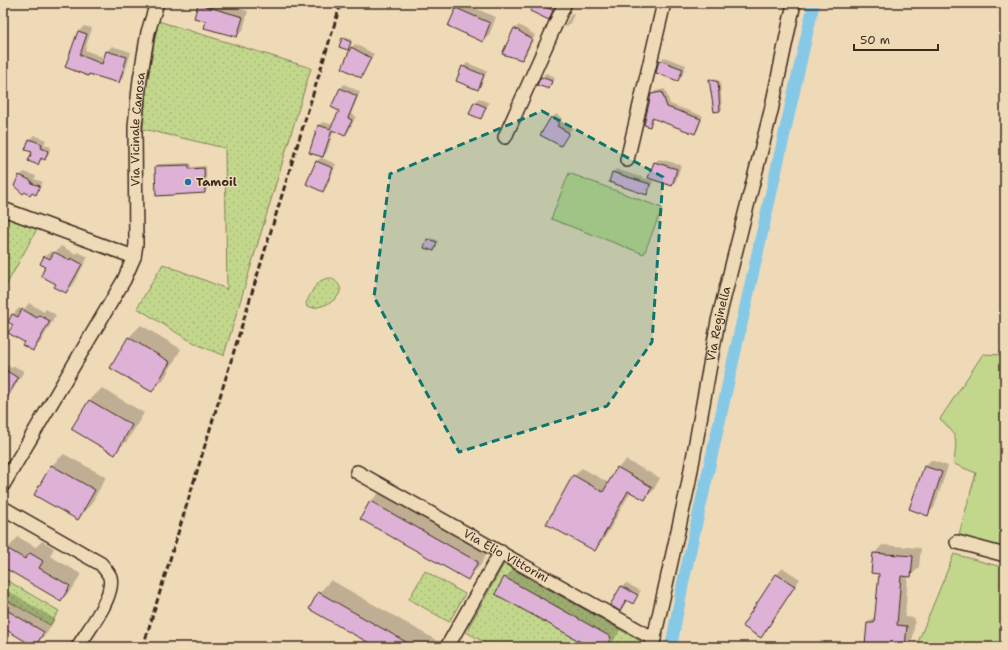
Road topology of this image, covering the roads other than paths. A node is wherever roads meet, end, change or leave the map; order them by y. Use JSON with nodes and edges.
{"nodes":[{"id":1,"x":157,"y":3,"type":"edge"},
{"id":2,"x":565,"y":3,"type":"edge"},
{"id":3,"x":664,"y":3,"type":"edge"},
{"id":4,"x":794,"y":3,"type":"edge"},
{"id":5,"x":505,"y":137,"type":"dead end"},
{"id":6,"x":627,"y":160,"type":"dead end"},
{"id":7,"x":3,"y":209,"type":"edge"},
{"id":8,"x":134,"y":257,"type":"junction"},
{"id":9,"x":358,"y":472,"type":"dead end"},
{"id":10,"x":3,"y":486,"type":"edge"},
{"id":11,"x":3,"y":508,"type":"edge"},
{"id":12,"x":956,"y":542,"type":"dead end"},
{"id":13,"x":501,"y":552,"type":"junction"},
{"id":14,"x":1005,"y":555,"type":"edge"},
{"id":15,"x":653,"y":643,"type":"edge"},
{"id":16,"x":78,"y":647,"type":"edge"},
{"id":17,"x":447,"y":647,"type":"edge"}],
"edges":[{"from":1,"to":8,"type":"street","name":"Via Vicinale Canosa"},
{"from":2,"to":5,"type":"street"},
{"from":3,"to":6,"type":"street"},
{"from":4,"to":15,"type":"street","name":"Via Reginella"},
{"from":7,"to":8,"type":"street"},
{"from":8,"to":10,"type":"street","name":"Via Vicinale Canosa"},
{"from":9,"to":13,"type":"street","name":"Via Elio Vittorini"},
{"from":11,"to":16,"type":"street"},
{"from":12,"to":14,"type":"street"},
{"from":13,"to":15,"type":"street","name":"Via Elio Vittorini"},
{"from":13,"to":17,"type":"street"}]}
